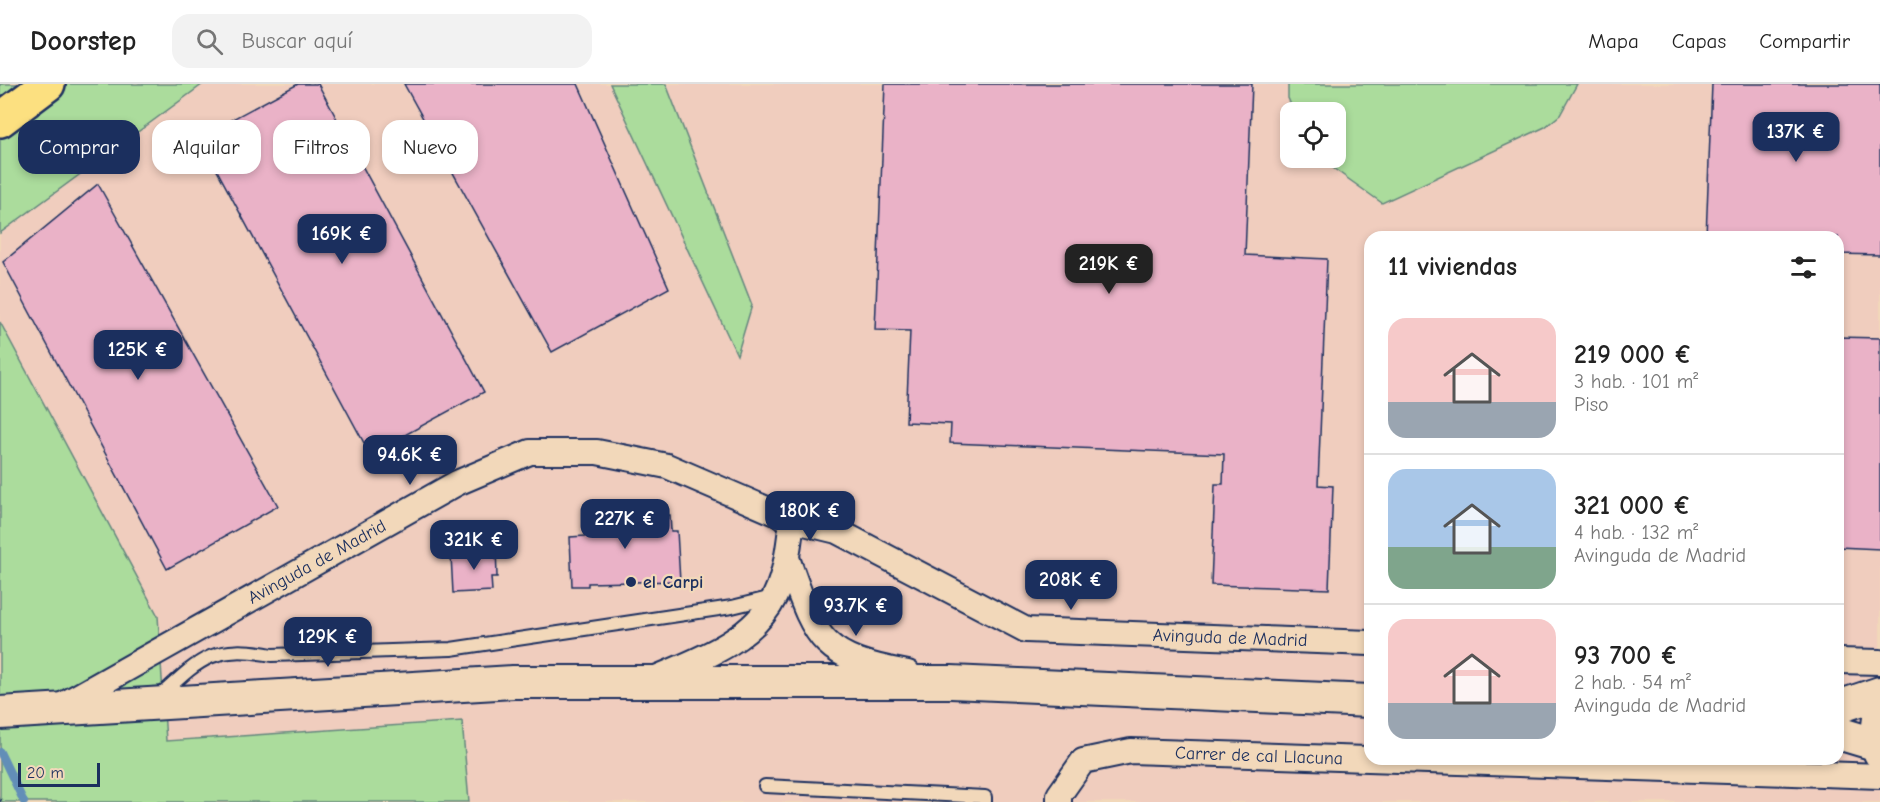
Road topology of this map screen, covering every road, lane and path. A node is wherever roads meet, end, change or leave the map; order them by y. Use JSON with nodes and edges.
{"nodes":[{"id":1,"x":48,"y":84,"type":"edge"},
{"id":2,"x":0,"y":120,"type":"edge"},
{"id":3,"x":792,"y":520,"type":"junction"},
{"id":4,"x":787,"y":558,"type":"junction"},
{"id":5,"x":775,"y":597,"type":"junction"},
{"id":6,"x":1364,"y":643,"type":"edge"},
{"id":7,"x":1844,"y":661,"type":"edge"},
{"id":8,"x":1880,"y":662,"type":"edge"},
{"id":9,"x":647,"y":682,"type":"junction"},
{"id":10,"x":951,"y":682,"type":"junction"},
{"id":11,"x":1880,"y":693,"type":"edge"},
{"id":12,"x":1364,"y":701,"type":"edge"},
{"id":13,"x":153,"y":703,"type":"junction"},
{"id":14,"x":1844,"y":704,"type":"edge"},
{"id":15,"x":57,"y":709,"type":"junction"},
{"id":16,"x":1880,"y":710,"type":"edge"},
{"id":17,"x":5,"y":712,"type":"edge"},
{"id":18,"x":1844,"y":735,"type":"edge"},
{"id":19,"x":1879,"y":749,"type":"edge"},
{"id":20,"x":1364,"y":759,"type":"edge"},
{"id":21,"x":1550,"y":765,"type":"edge"},
{"id":22,"x":1880,"y":776,"type":"edge"},
{"id":23,"x":765,"y":786,"type":"dead end"},
{"id":24,"x":985,"y":802,"type":"edge"},
{"id":25,"x":1059,"y":802,"type":"edge"}],
"edges":[{"from":1,"to":2,"type":"highway"},
{"from":3,"to":4,"type":"street"},
{"from":3,"to":6,"type":"street","name":"Avinguda de Madrid"},
{"from":3,"to":15,"type":"street","name":"Avinguda de Madrid"},
{"from":4,"to":5,"type":"street"},
{"from":4,"to":10,"type":"street"},
{"from":5,"to":9,"type":"street"},
{"from":5,"to":13,"type":"lane"},
{"from":7,"to":8,"type":"street"},
{"from":9,"to":10,"type":"street"},
{"from":9,"to":13,"type":"street"},
{"from":10,"to":12,"type":"street"},
{"from":11,"to":14,"type":"street"},
{"from":13,"to":15,"type":"street"},
{"from":15,"to":17,"type":"street"},
{"from":16,"to":19,"type":"street"},
{"from":18,"to":19,"type":"street"},
{"from":20,"to":25,"type":"street","name":"Carrer de cal Llacuna"},
{"from":21,"to":22,"type":"street","name":"Carrer de cal Llacuna"},
{"from":23,"to":24,"type":"lane"}]}
